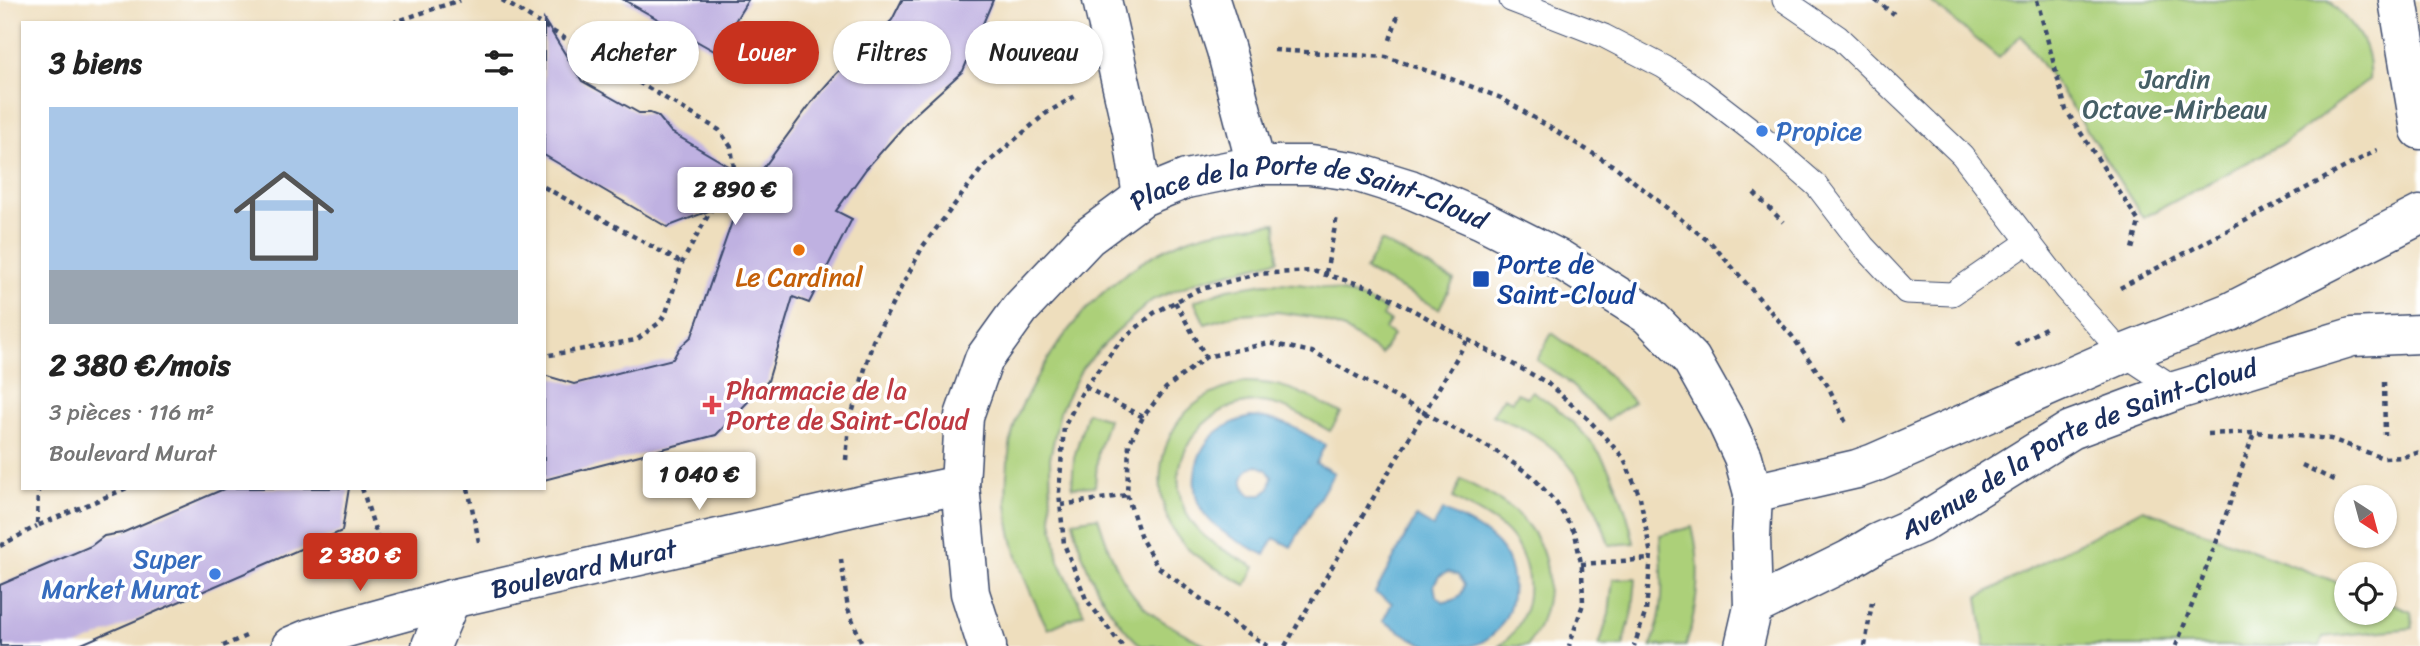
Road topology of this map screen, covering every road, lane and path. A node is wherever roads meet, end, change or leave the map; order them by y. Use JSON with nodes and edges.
{"nodes":[{"id":1,"x":460,"y":0,"type":"edge"},
{"id":2,"x":502,"y":0,"type":"edge"},
{"id":3,"x":1102,"y":0,"type":"edge"},
{"id":4,"x":1210,"y":0,"type":"edge"},
{"id":5,"x":1511,"y":0,"type":"edge"},
{"id":6,"x":1784,"y":0,"type":"edge"},
{"id":7,"x":1875,"y":0,"type":"edge"},
{"id":8,"x":2037,"y":0,"type":"edge"},
{"id":9,"x":2398,"y":0,"type":"edge"},
{"id":10,"x":1894,"y":14,"type":"dead end"},
{"id":11,"x":1398,"y":15,"type":"dead end"},
{"id":12,"x":398,"y":21,"type":"edge"},
{"id":13,"x":536,"y":21,"type":"edge"},
{"id":14,"x":546,"y":27,"type":"edge"},
{"id":15,"x":1390,"y":40,"type":"dead end"},
{"id":16,"x":1273,"y":50,"type":"dead end"},
{"id":17,"x":1081,"y":92,"type":"dead end"},
{"id":18,"x":2420,"y":128,"type":"edge"},
{"id":19,"x":1256,"y":165,"type":"junction"},
{"id":20,"x":2327,"y":177,"type":"dead end"},
{"id":21,"x":546,"y":188,"type":"edge"},
{"id":22,"x":1755,"y":193,"type":"dead end"},
{"id":23,"x":1142,"y":197,"type":"junction"},
{"id":24,"x":2420,"y":215,"type":"edge"},
{"id":25,"x":1337,"y":216,"type":"dead end"},
{"id":26,"x":1783,"y":222,"type":"dead end"},
{"id":27,"x":2029,"y":241,"type":"junction"},
{"id":28,"x":2132,"y":249,"type":"dead end"},
{"id":29,"x":682,"y":263,"type":"junction"},
{"id":30,"x":1326,"y":273,"type":"junction"},
{"id":31,"x":1175,"y":302,"type":"junction"},
{"id":32,"x":2420,"y":334,"type":"edge"},
{"id":33,"x":1468,"y":339,"type":"junction"},
{"id":34,"x":2123,"y":354,"type":"junction"},
{"id":35,"x":546,"y":356,"type":"edge"},
{"id":36,"x":1206,"y":357,"type":"junction"},
{"id":37,"x":2384,"y":377,"type":"dead end"},
{"id":38,"x":1828,"y":386,"type":"dead end"},
{"id":39,"x":1085,"y":387,"type":"junction"},
{"id":40,"x":2178,"y":390,"type":"junction"},
{"id":41,"x":1422,"y":412,"type":"junction"},
{"id":42,"x":1143,"y":418,"type":"junction"},
{"id":43,"x":2385,"y":435,"type":"dead end"},
{"id":44,"x":2420,"y":452,"type":"edge"},
{"id":45,"x":846,"y":461,"type":"dead end"},
{"id":46,"x":2302,"y":466,"type":"dead end"},
{"id":47,"x":2338,"y":482,"type":"dead end"},
{"id":48,"x":960,"y":485,"type":"junction"},
{"id":49,"x":38,"y":490,"type":"edge"},
{"id":50,"x":122,"y":490,"type":"edge"},
{"id":51,"x":363,"y":490,"type":"edge"},
{"id":52,"x":1754,"y":493,"type":"junction"},
{"id":53,"x":1127,"y":495,"type":"junction"},
{"id":54,"x":1061,"y":505,"type":"junction"},
{"id":55,"x":372,"y":519,"type":"dead end"},
{"id":56,"x":37,"y":526,"type":"junction"},
{"id":57,"x":0,"y":546,"type":"edge"},
{"id":58,"x":840,"y":555,"type":"dead end"},
{"id":59,"x":1650,"y":559,"type":"junction"},
{"id":60,"x":1581,"y":564,"type":"junction"},
{"id":61,"x":1873,"y":594,"type":"dead end"},
{"id":62,"x":450,"y":599,"type":"junction"},
{"id":63,"x":1753,"y":607,"type":"junction"},
{"id":64,"x":291,"y":646,"type":"edge"},
{"id":65,"x":431,"y":646,"type":"edge"},
{"id":66,"x":863,"y":646,"type":"edge"},
{"id":67,"x":987,"y":646,"type":"edge"},
{"id":68,"x":1122,"y":646,"type":"edge"},
{"id":69,"x":1268,"y":646,"type":"edge"},
{"id":70,"x":1285,"y":646,"type":"edge"},
{"id":71,"x":1569,"y":646,"type":"edge"},
{"id":72,"x":1634,"y":646,"type":"edge"},
{"id":73,"x":1744,"y":646,"type":"edge"},
{"id":74,"x":1864,"y":646,"type":"edge"},
{"id":75,"x":2176,"y":646,"type":"edge"}],
"edges":[{"from":1,"to":12,"type":"path"},
{"from":2,"to":13,"type":"path"},
{"from":3,"to":23,"type":"main road"},
{"from":4,"to":19,"type":"main road"},
{"from":5,"to":27,"type":"lane"},
{"from":6,"to":27,"type":"lane"},
{"from":7,"to":10,"type":"path"},
{"from":8,"to":28,"type":"path"},
{"from":9,"to":18,"type":"main road"},
{"from":11,"to":15,"type":"path"},
{"from":14,"to":29,"type":"path"},
{"from":16,"to":38,"type":"path"},
{"from":17,"to":45,"type":"path"},
{"from":18,"to":20,"type":"path"},
{"from":19,"to":23,"type":"main road","name":"Place de la Porte de Saint-Cloud"},
{"from":19,"to":52,"type":"main road","name":"Place de la Porte de Saint-Cloud"},
{"from":21,"to":29,"type":"path"},
{"from":22,"to":26,"type":"path"},
{"from":23,"to":48,"type":"main road","name":"Place de la Porte de Saint-Cloud"},
{"from":24,"to":34,"type":"main road"},
{"from":25,"to":30,"type":"path"},
{"from":27,"to":34,"type":"lane"},
{"from":29,"to":35,"type":"path"},
{"from":30,"to":31,"type":"path"},
{"from":30,"to":33,"type":"path"},
{"from":31,"to":36,"type":"path"},
{"from":31,"to":39,"type":"path"},
{"from":32,"to":40,"type":"main road","name":"Avenue de la Porte de Saint-Cloud"},
{"from":33,"to":41,"type":"path"},
{"from":33,"to":59,"type":"path"},
{"from":34,"to":40,"type":"lane"},
{"from":34,"to":52,"type":"main road"},
{"from":36,"to":41,"type":"path"},
{"from":36,"to":42,"type":"path"},
{"from":37,"to":43,"type":"path"},
{"from":39,"to":42,"type":"path"},
{"from":39,"to":54,"type":"path"},
{"from":40,"to":63,"type":"main road","name":"Avenue de la Porte de Saint-Cloud"},
{"from":41,"to":60,"type":"path"},
{"from":41,"to":70,"type":"path"},
{"from":42,"to":53,"type":"path"},
{"from":44,"to":75,"type":"path"},
{"from":46,"to":47,"type":"path"},
{"from":48,"to":62,"type":"main road","name":"Boulevard Murat"},
{"from":48,"to":67,"type":"main road","name":"Place de la Porte de Saint-Cloud"},
{"from":49,"to":56,"type":"path"},
{"from":50,"to":56,"type":"path"},
{"from":51,"to":55,"type":"path"},
{"from":52,"to":63,"type":"main road","name":"Place de la Porte de Saint-Cloud"},
{"from":53,"to":54,"type":"path"},
{"from":53,"to":69,"type":"path"},
{"from":54,"to":68,"type":"path"},
{"from":56,"to":57,"type":"path"},
{"from":58,"to":66,"type":"path"},
{"from":59,"to":60,"type":"path"},
{"from":59,"to":72,"type":"path"},
{"from":60,"to":71,"type":"path"},
{"from":61,"to":74,"type":"path"},
{"from":62,"to":64,"type":"main road","name":"Boulevard Murat"},
{"from":62,"to":65,"type":"main road"},
{"from":63,"to":73,"type":"main road","name":"Place de la Porte de Saint-Cloud"}]}
